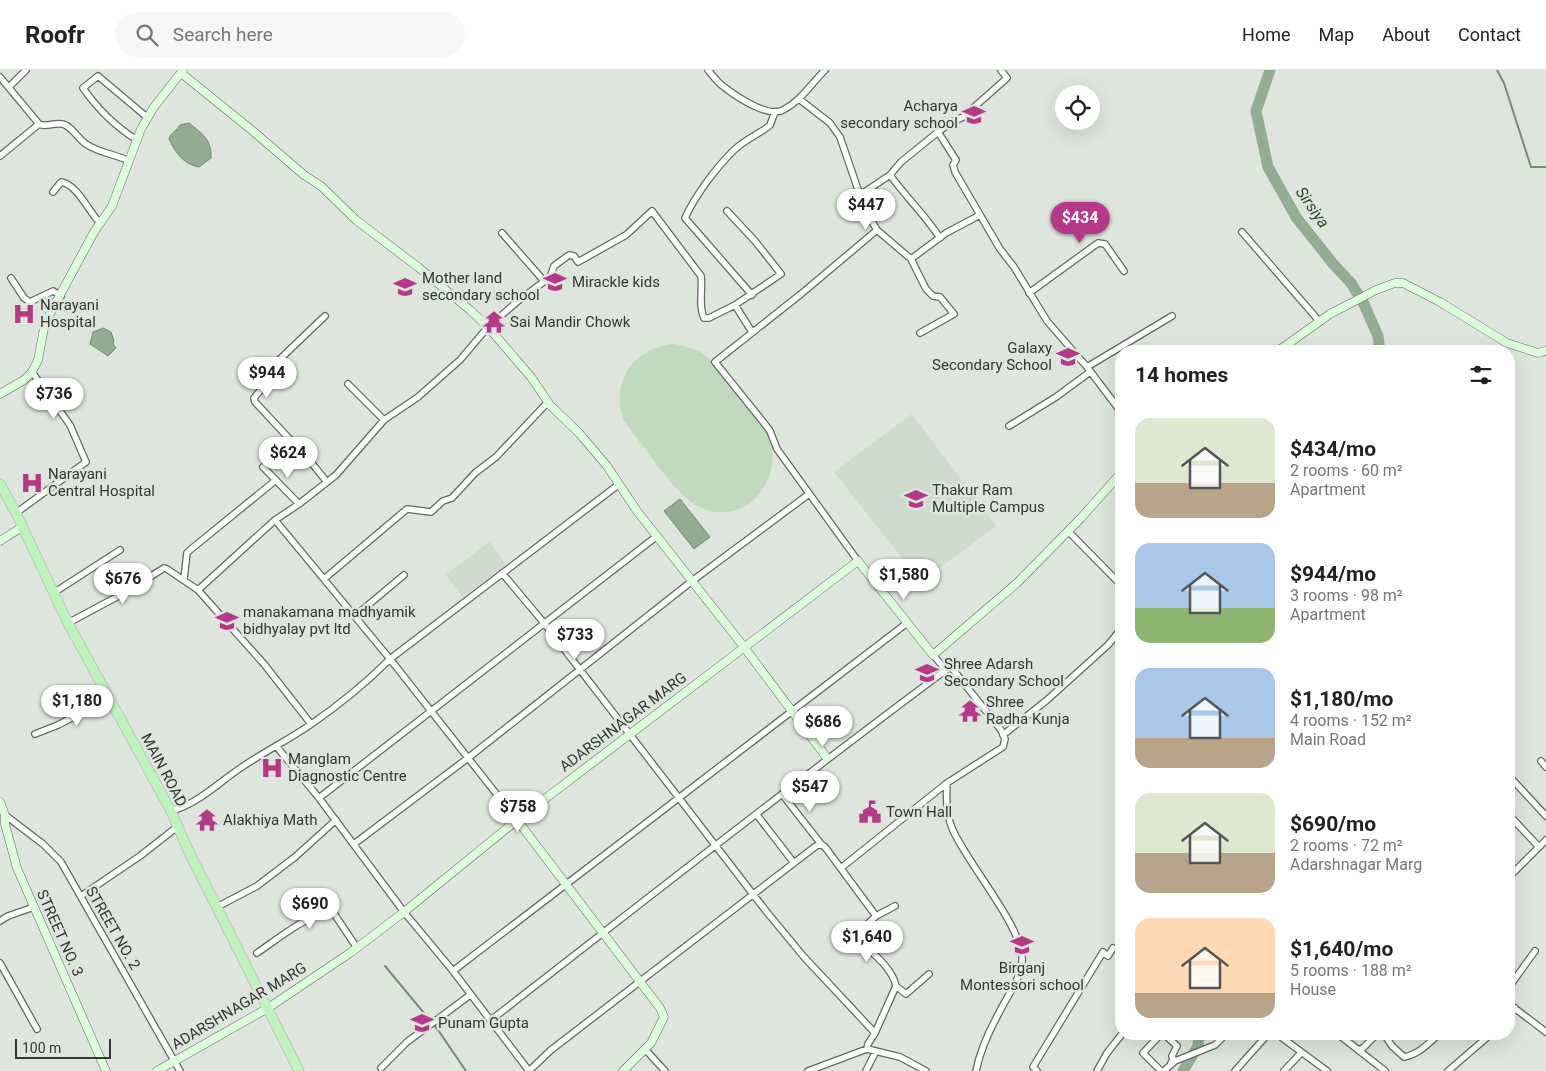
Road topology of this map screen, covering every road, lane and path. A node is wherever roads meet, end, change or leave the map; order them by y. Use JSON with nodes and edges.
{"nodes":[{"id":1,"x":26,"y":70,"type":"edge"},
{"id":2,"x":708,"y":70,"type":"edge"},
{"id":3,"x":825,"y":70,"type":"edge"},
{"id":4,"x":1001,"y":70,"type":"edge"},
{"id":5,"x":182,"y":72,"type":"edge"},
{"id":6,"x":0,"y":77,"type":"edge"},
{"id":7,"x":10,"y":87,"type":"junction"},
{"id":8,"x":800,"y":99,"type":"junction"},
{"id":9,"x":775,"y":112,"type":"junction"},
{"id":10,"x":148,"y":118,"type":"junction"},
{"id":11,"x":39,"y":124,"type":"junction"},
{"id":12,"x":938,"y":132,"type":"junction"},
{"id":13,"x":137,"y":140,"type":"junction"},
{"id":14,"x":0,"y":156,"type":"edge"},
{"id":15,"x":129,"y":161,"type":"junction"},
{"id":16,"x":890,"y":176,"type":"junction"},
{"id":17,"x":54,"y":192,"type":"dead end"},
{"id":18,"x":860,"y":195,"type":"junction"},
{"id":19,"x":727,"y":211,"type":"dead end"},
{"id":20,"x":980,"y":215,"type":"junction"},
{"id":21,"x":100,"y":223,"type":"junction"},
{"id":22,"x":877,"y":230,"type":"junction"},
{"id":23,"x":1242,"y":232,"type":"dead end"},
{"id":24,"x":502,"y":233,"type":"dead end"},
{"id":25,"x":940,"y":238,"type":"junction"},
{"id":26,"x":911,"y":259,"type":"junction"},
{"id":27,"x":1124,"y":271,"type":"dead end"},
{"id":28,"x":11,"y":278,"type":"dead end"},
{"id":29,"x":544,"y":281,"type":"junction"},
{"id":30,"x":1029,"y":293,"type":"junction"},
{"id":31,"x":752,"y":295,"type":"junction"},
{"id":32,"x":61,"y":296,"type":"junction"},
{"id":33,"x":735,"y":305,"type":"junction"},
{"id":34,"x":325,"y":316,"type":"dead end"},
{"id":35,"x":1172,"y":316,"type":"dead end"},
{"id":36,"x":1320,"y":322,"type":"junction"},
{"id":37,"x":488,"y":328,"type":"junction"},
{"id":38,"x":752,"y":332,"type":"junction"},
{"id":39,"x":920,"y":334,"type":"dead end"},
{"id":40,"x":1126,"y":345,"type":"edge"},
{"id":41,"x":1287,"y":345,"type":"edge"},
{"id":42,"x":1513,"y":345,"type":"edge"},
{"id":43,"x":1515,"y":346,"type":"edge"},
{"id":44,"x":1546,"y":351,"type":"edge"},
{"id":45,"x":1115,"y":352,"type":"edge"},
{"id":46,"x":1088,"y":369,"type":"junction"},
{"id":47,"x":32,"y":372,"type":"junction"},
{"id":48,"x":348,"y":384,"type":"dead end"},
{"id":49,"x":0,"y":394,"type":"edge"},
{"id":50,"x":548,"y":402,"type":"junction"},
{"id":51,"x":1115,"y":404,"type":"edge"},
{"id":52,"x":384,"y":420,"type":"junction"},
{"id":53,"x":1009,"y":426,"type":"dead end"},
{"id":54,"x":263,"y":467,"type":"dead end"},
{"id":55,"x":276,"y":480,"type":"junction"},
{"id":56,"x":1115,"y":480,"type":"edge"},
{"id":57,"x":327,"y":482,"type":"junction"},
{"id":58,"x":0,"y":484,"type":"edge"},
{"id":59,"x":618,"y":485,"type":"junction"},
{"id":60,"x":809,"y":494,"type":"junction"},
{"id":61,"x":299,"y":504,"type":"junction"},
{"id":62,"x":16,"y":513,"type":"junction"},
{"id":63,"x":275,"y":520,"type":"junction"},
{"id":64,"x":22,"y":527,"type":"junction"},
{"id":65,"x":1068,"y":531,"type":"junction"},
{"id":66,"x":657,"y":536,"type":"junction"},
{"id":67,"x":0,"y":540,"type":"edge"},
{"id":68,"x":120,"y":550,"type":"dead end"},
{"id":69,"x":858,"y":561,"type":"junction"},
{"id":70,"x":502,"y":573,"type":"junction"},
{"id":71,"x":404,"y":575,"type":"dead end"},
{"id":72,"x":184,"y":579,"type":"junction"},
{"id":73,"x":324,"y":579,"type":"junction"},
{"id":74,"x":1115,"y":579,"type":"edge"},
{"id":75,"x":692,"y":581,"type":"junction"},
{"id":76,"x":198,"y":590,"type":"junction"},
{"id":77,"x":55,"y":592,"type":"junction"},
{"id":78,"x":355,"y":616,"type":"junction"},
{"id":79,"x":68,"y":623,"type":"junction"},
{"id":80,"x":544,"y":623,"type":"junction"},
{"id":81,"x":907,"y":623,"type":"junction"},
{"id":82,"x":1115,"y":637,"type":"edge"},
{"id":83,"x":744,"y":647,"type":"junction"},
{"id":84,"x":933,"y":655,"type":"junction"},
{"id":85,"x":390,"y":659,"type":"junction"},
{"id":86,"x":581,"y":670,"type":"junction"},
{"id":87,"x":946,"y":670,"type":"junction"},
{"id":88,"x":110,"y":698,"type":"junction"},
{"id":89,"x":792,"y":710,"type":"junction"},
{"id":90,"x":430,"y":711,"type":"junction"},
{"id":91,"x":311,"y":724,"type":"junction"},
{"id":92,"x":35,"y":734,"type":"dead end"},
{"id":93,"x":630,"y":734,"type":"junction"},
{"id":94,"x":1003,"y":735,"type":"junction"},
{"id":95,"x":276,"y":746,"type":"junction"},
{"id":96,"x":468,"y":758,"type":"junction"},
{"id":97,"x":827,"y":758,"type":"junction"},
{"id":98,"x":1540,"y":761,"type":"dead end"},
{"id":99,"x":1546,"y":767,"type":"edge"},
{"id":100,"x":1515,"y":782,"type":"edge"},
{"id":101,"x":947,"y":783,"type":"junction"},
{"id":102,"x":782,"y":794,"type":"junction"},
{"id":103,"x":319,"y":798,"type":"junction"},
{"id":104,"x":679,"y":798,"type":"junction"},
{"id":105,"x":0,"y":802,"type":"edge"},
{"id":106,"x":170,"y":811,"type":"junction"},
{"id":107,"x":5,"y":815,"type":"junction"},
{"id":108,"x":757,"y":815,"type":"junction"},
{"id":109,"x":1546,"y":816,"type":"edge"},
{"id":110,"x":336,"y":820,"type":"junction"},
{"id":111,"x":517,"y":820,"type":"junction"},
{"id":112,"x":1515,"y":821,"type":"edge"},
{"id":113,"x":3,"y":825,"type":"edge"},
{"id":114,"x":177,"y":827,"type":"junction"},
{"id":115,"x":1546,"y":840,"type":"edge"},
{"id":116,"x":354,"y":844,"type":"junction"},
{"id":117,"x":821,"y":844,"type":"junction"},
{"id":118,"x":716,"y":846,"type":"junction"},
{"id":119,"x":1539,"y":847,"type":"junction"},
{"id":120,"x":794,"y":863,"type":"junction"},
{"id":121,"x":841,"y":868,"type":"junction"},
{"id":122,"x":1515,"y":871,"type":"edge"},
{"id":123,"x":566,"y":884,"type":"junction"},
{"id":124,"x":754,"y":894,"type":"junction"},
{"id":125,"x":81,"y":896,"type":"junction"},
{"id":126,"x":895,"y":906,"type":"dead end"},
{"id":127,"x":34,"y":907,"type":"junction"},
{"id":128,"x":217,"y":907,"type":"junction"},
{"id":129,"x":404,"y":912,"type":"junction"},
{"id":130,"x":876,"y":916,"type":"junction"},
{"id":131,"x":0,"y":921,"type":"edge"},
{"id":132,"x":603,"y":933,"type":"junction"},
{"id":133,"x":357,"y":948,"type":"junction"},
{"id":134,"x":1113,"y":948,"type":"dead end"},
{"id":135,"x":1535,"y":951,"type":"dead end"},
{"id":136,"x":256,"y":953,"type":"dead end"},
{"id":137,"x":0,"y":963,"type":"edge"},
{"id":138,"x":453,"y":971,"type":"junction"},
{"id":139,"x":930,"y":974,"type":"dead end"},
{"id":140,"x":1515,"y":979,"type":"edge"},
{"id":141,"x":640,"y":981,"type":"junction"},
{"id":142,"x":896,"y":986,"type":"junction"},
{"id":143,"x":470,"y":995,"type":"junction"},
{"id":144,"x":268,"y":1008,"type":"junction"},
{"id":145,"x":1515,"y":1008,"type":"edge"},
{"id":146,"x":491,"y":1020,"type":"junction"},
{"id":147,"x":37,"y":1029,"type":"dead end"},
{"id":148,"x":1546,"y":1032,"type":"edge"},
{"id":149,"x":875,"y":1034,"type":"junction"},
{"id":150,"x":1117,"y":1040,"type":"edge"},
{"id":151,"x":1155,"y":1040,"type":"edge"},
{"id":152,"x":1170,"y":1040,"type":"edge"},
{"id":153,"x":1220,"y":1040,"type":"edge"},
{"id":154,"x":1263,"y":1040,"type":"edge"},
{"id":155,"x":1285,"y":1040,"type":"edge"},
{"id":156,"x":1346,"y":1040,"type":"edge"},
{"id":157,"x":1371,"y":1040,"type":"edge"},
{"id":158,"x":1388,"y":1040,"type":"edge"},
{"id":159,"x":1432,"y":1040,"type":"edge"},
{"id":160,"x":1485,"y":1040,"type":"edge"},
{"id":161,"x":645,"y":1049,"type":"junction"},
{"id":162,"x":867,"y":1049,"type":"junction"},
{"id":163,"x":1358,"y":1050,"type":"junction"},
{"id":164,"x":876,"y":1051,"type":"junction"},
{"id":165,"x":1301,"y":1052,"type":"junction"},
{"id":166,"x":174,"y":1062,"type":"junction"},
{"id":167,"x":1173,"y":1062,"type":"junction"},
{"id":168,"x":382,"y":1068,"type":"dead end"},
{"id":169,"x":106,"y":1071,"type":"edge"},
{"id":170,"x":157,"y":1071,"type":"edge"},
{"id":171,"x":180,"y":1071,"type":"edge"},
{"id":172,"x":300,"y":1071,"type":"edge"},
{"id":173,"x":529,"y":1071,"type":"edge"},
{"id":174,"x":624,"y":1071,"type":"edge"},
{"id":175,"x":665,"y":1071,"type":"edge"},
{"id":176,"x":808,"y":1071,"type":"edge"},
{"id":177,"x":866,"y":1071,"type":"edge"},
{"id":178,"x":925,"y":1071,"type":"edge"},
{"id":179,"x":976,"y":1071,"type":"edge"},
{"id":180,"x":1037,"y":1071,"type":"edge"},
{"id":181,"x":1097,"y":1071,"type":"edge"},
{"id":182,"x":1162,"y":1071,"type":"edge"},
{"id":183,"x":1235,"y":1071,"type":"edge"},
{"id":184,"x":1284,"y":1071,"type":"edge"},
{"id":185,"x":1327,"y":1071,"type":"edge"},
{"id":186,"x":1385,"y":1071,"type":"edge"},
{"id":187,"x":1448,"y":1071,"type":"edge"}],
"edges":[{"from":1,"to":7,"type":"street"},
{"from":2,"to":9,"type":"street"},
{"from":3,"to":8,"type":"street"},
{"from":4,"to":12,"type":"street"},
{"from":5,"to":10,"type":"street"},
{"from":5,"to":37,"type":"street"},
{"from":6,"to":7,"type":"street"},
{"from":7,"to":11,"type":"street"},
{"from":8,"to":9,"type":"street"},
{"from":8,"to":18,"type":"street"},
{"from":9,"to":31,"type":"street"},
{"from":10,"to":13,"type":"street"},
{"from":10,"to":13,"type":"street"},
{"from":11,"to":14,"type":"street"},
{"from":11,"to":15,"type":"street"},
{"from":12,"to":16,"type":"street"},
{"from":12,"to":20,"type":"street"},
{"from":13,"to":15,"type":"street"},
{"from":15,"to":21,"type":"street"},
{"from":16,"to":18,"type":"street"},
{"from":16,"to":25,"type":"street"},
{"from":17,"to":21,"type":"street"},
{"from":18,"to":22,"type":"street"},
{"from":19,"to":31,"type":"street"},
{"from":20,"to":25,"type":"street"},
{"from":20,"to":30,"type":"street"},
{"from":21,"to":32,"type":"street"},
{"from":22,"to":26,"type":"street"},
{"from":22,"to":38,"type":"street"},
{"from":23,"to":36,"type":"street"},
{"from":24,"to":29,"type":"street"},
{"from":25,"to":26,"type":"street"},
{"from":26,"to":39,"type":"street"},
{"from":27,"to":30,"type":"street"},
{"from":28,"to":32,"type":"street"},
{"from":29,"to":33,"type":"street"},
{"from":29,"to":37,"type":"street"},
{"from":30,"to":46,"type":"street"},
{"from":31,"to":33,"type":"street"},
{"from":32,"to":47,"type":"street"},
{"from":33,"to":38,"type":"street"},
{"from":34,"to":57,"type":"street"},
{"from":35,"to":40,"type":"street"},
{"from":36,"to":41,"type":"street"},
{"from":36,"to":42,"type":"street"},
{"from":37,"to":50,"type":"street"},
{"from":37,"to":52,"type":"street"},
{"from":38,"to":60,"type":"street"},
{"from":43,"to":44,"type":"street"},
{"from":45,"to":46,"type":"street"},
{"from":46,"to":51,"type":"street"},
{"from":46,"to":53,"type":"street"},
{"from":47,"to":49,"type":"street"},
{"from":47,"to":62,"type":"street"},
{"from":48,"to":52,"type":"street"},
{"from":50,"to":59,"type":"street"},
{"from":50,"to":73,"type":"street"},
{"from":52,"to":57,"type":"street"},
{"from":54,"to":55,"type":"street"},
{"from":55,"to":61,"type":"street"},
{"from":55,"to":72,"type":"street"},
{"from":56,"to":65,"type":"street"},
{"from":57,"to":61,"type":"street"},
{"from":58,"to":62,"type":"main road","name":"MAIN ROAD"},
{"from":59,"to":66,"type":"street"},
{"from":59,"to":70,"type":"street"},
{"from":60,"to":69,"type":"street"},
{"from":60,"to":75,"type":"street"},
{"from":61,"to":63,"type":"street"},
{"from":62,"to":64,"type":"main road","name":"MAIN ROAD"},
{"from":63,"to":73,"type":"street"},
{"from":63,"to":76,"type":"street"},
{"from":64,"to":67,"type":"street"},
{"from":64,"to":77,"type":"main road","name":"MAIN ROAD"},
{"from":65,"to":74,"type":"street"},
{"from":65,"to":84,"type":"street"},
{"from":66,"to":75,"type":"street"},
{"from":66,"to":80,"type":"street"},
{"from":68,"to":77,"type":"street"},
{"from":69,"to":81,"type":"street"},
{"from":69,"to":83,"type":"street","name":"ADARSHNAGAR MARG"},
{"from":70,"to":80,"type":"street"},
{"from":70,"to":85,"type":"street"},
{"from":71,"to":78,"type":"street"},
{"from":72,"to":76,"type":"street"},
{"from":72,"to":79,"type":"street"},
{"from":73,"to":78,"type":"street"},
{"from":75,"to":83,"type":"street"},
{"from":75,"to":86,"type":"street"},
{"from":76,"to":91,"type":"street"},
{"from":77,"to":79,"type":"main road","name":"MAIN ROAD"},
{"from":78,"to":85,"type":"street"},
{"from":79,"to":88,"type":"main road","name":"MAIN ROAD"},
{"from":80,"to":86,"type":"street"},
{"from":80,"to":90,"type":"street"},
{"from":81,"to":84,"type":"street"},
{"from":81,"to":89,"type":"street"},
{"from":82,"to":94,"type":"street"},
{"from":83,"to":89,"type":"street"},
{"from":83,"to":93,"type":"street","name":"ADARSHNAGAR MARG"},
{"from":84,"to":87,"type":"street"},
{"from":85,"to":90,"type":"street"},
{"from":85,"to":91,"type":"street"},
{"from":86,"to":93,"type":"street"},
{"from":86,"to":96,"type":"street"},
{"from":87,"to":94,"type":"street"},
{"from":87,"to":97,"type":"street"},
{"from":88,"to":92,"type":"street"},
{"from":88,"to":106,"type":"main road","name":"MAIN ROAD"},
{"from":89,"to":97,"type":"street"},
{"from":89,"to":104,"type":"street"},
{"from":90,"to":96,"type":"street"},
{"from":90,"to":103,"type":"street"},
{"from":91,"to":95,"type":"street"},
{"from":93,"to":104,"type":"street"},
{"from":93,"to":111,"type":"street","name":"ADARSHNAGAR MARG"},
{"from":94,"to":101,"type":"street"},
{"from":95,"to":103,"type":"street"},
{"from":95,"to":106,"type":"street"},
{"from":96,"to":111,"type":"street"},
{"from":96,"to":116,"type":"street"},
{"from":97,"to":102,"type":"street"},
{"from":98,"to":99,"type":"street"},
{"from":100,"to":109,"type":"street"},
{"from":101,"to":121,"type":"street"},
{"from":101,"to":179,"type":"street"},
{"from":102,"to":108,"type":"street"},
{"from":102,"to":117,"type":"street"},
{"from":103,"to":110,"type":"street"},
{"from":104,"to":118,"type":"street"},
{"from":104,"to":123,"type":"street"},
{"from":105,"to":107,"type":"street","name":"STREET NO. 3"},
{"from":106,"to":114,"type":"main road","name":"MAIN ROAD"},
{"from":107,"to":113,"type":"street","name":"STREET NO. 3"},
{"from":107,"to":125,"type":"street","name":"STREET NO. 2"},
{"from":108,"to":118,"type":"street"},
{"from":108,"to":120,"type":"street"},
{"from":110,"to":116,"type":"street"},
{"from":110,"to":128,"type":"street"},
{"from":111,"to":123,"type":"street"},
{"from":111,"to":129,"type":"street","name":"ADARSHNAGAR MARG"},
{"from":112,"to":119,"type":"street"},
{"from":113,"to":127,"type":"street","name":"STREET NO. 3"},
{"from":114,"to":125,"type":"street"},
{"from":114,"to":128,"type":"main road","name":"MAIN ROAD"},
{"from":115,"to":119,"type":"street"},
{"from":116,"to":129,"type":"street"},
{"from":117,"to":120,"type":"street"},
{"from":117,"to":121,"type":"street"},
{"from":118,"to":124,"type":"street"},
{"from":118,"to":132,"type":"street"},
{"from":119,"to":122,"type":"street"},
{"from":120,"to":124,"type":"street"},
{"from":121,"to":130,"type":"street"},
{"from":123,"to":132,"type":"street"},
{"from":123,"to":138,"type":"street"},
{"from":124,"to":141,"type":"street"},
{"from":124,"to":149,"type":"street"},
{"from":125,"to":166,"type":"street","name":"STREET NO. 2"},
{"from":126,"to":130,"type":"street"},
{"from":127,"to":131,"type":"street"},
{"from":127,"to":169,"type":"street","name":"STREET NO. 3"},
{"from":128,"to":144,"type":"main road","name":"MAIN ROAD"},
{"from":129,"to":133,"type":"street","name":"ADARSHNAGAR MARG"},
{"from":129,"to":138,"type":"street"},
{"from":130,"to":142,"type":"street"},
{"from":132,"to":141,"type":"street"},
{"from":132,"to":146,"type":"street"},
{"from":133,"to":136,"type":"street"},
{"from":133,"to":144,"type":"street","name":"ADARSHNAGAR MARG"},
{"from":134,"to":180,"type":"street"},
{"from":135,"to":140,"type":"street"},
{"from":137,"to":147,"type":"street"},
{"from":138,"to":143,"type":"street"},
{"from":139,"to":142,"type":"street"},
{"from":141,"to":161,"type":"street"},
{"from":141,"to":173,"type":"street"},
{"from":142,"to":149,"type":"street"},
{"from":143,"to":146,"type":"street"},
{"from":143,"to":168,"type":"street"},
{"from":144,"to":166,"type":"street","name":"ADARSHNAGAR MARG"},
{"from":144,"to":172,"type":"main road","name":"MAIN ROAD"},
{"from":145,"to":148,"type":"street"},
{"from":146,"to":173,"type":"street"},
{"from":149,"to":162,"type":"street"},
{"from":150,"to":181,"type":"street"},
{"from":151,"to":182,"type":"street"},
{"from":152,"to":167,"type":"street"},
{"from":153,"to":167,"type":"street"},
{"from":154,"to":183,"type":"street"},
{"from":155,"to":165,"type":"street"},
{"from":156,"to":163,"type":"street"},
{"from":157,"to":163,"type":"street"},
{"from":158,"to":159,"type":"street"},
{"from":160,"to":187,"type":"street"},
{"from":161,"to":174,"type":"street"},
{"from":161,"to":175,"type":"street"},
{"from":162,"to":164,"type":"street"},
{"from":162,"to":176,"type":"street"},
{"from":163,"to":186,"type":"street"},
{"from":164,"to":177,"type":"street"},
{"from":164,"to":178,"type":"street"},
{"from":165,"to":184,"type":"street"},
{"from":165,"to":185,"type":"street"},
{"from":166,"to":170,"type":"street","name":"ADARSHNAGAR MARG"},
{"from":166,"to":171,"type":"street","name":"STREET NO. 2"},
{"from":167,"to":182,"type":"street"}]}
